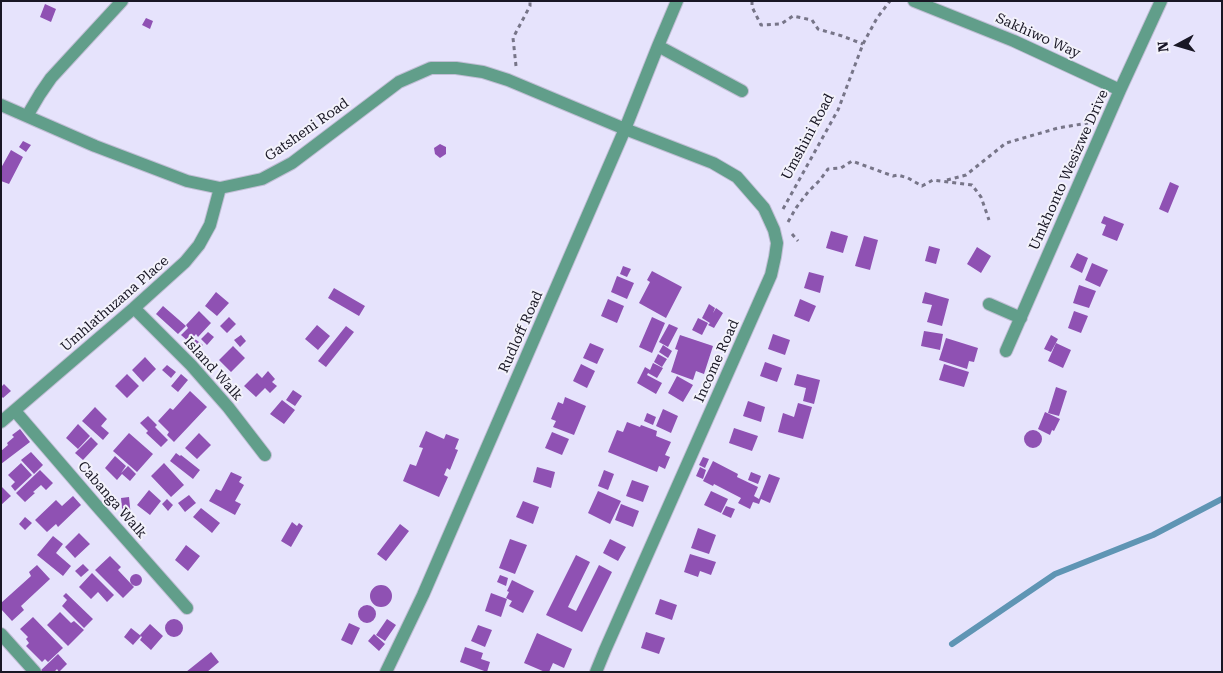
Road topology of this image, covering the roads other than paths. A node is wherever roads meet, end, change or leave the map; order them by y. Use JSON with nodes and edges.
{"nodes":[{"id":1,"x":122,"y":1,"type":"edge"},
{"id":2,"x":677,"y":1,"type":"edge"},
{"id":3,"x":914,"y":1,"type":"edge"},
{"id":4,"x":1161,"y":1,"type":"edge"},
{"id":5,"x":658,"y":46,"type":"junction"},
{"id":6,"x":1120,"y":90,"type":"junction"},
{"id":7,"x":742,"y":92,"type":"dead end"},
{"id":8,"x":1,"y":105,"type":"edge"},
{"id":9,"x":27,"y":116,"type":"junction"},
{"id":10,"x":625,"y":129,"type":"junction"},
{"id":11,"x":220,"y":188,"type":"junction"},
{"id":12,"x":989,"y":304,"type":"dead end"},
{"id":13,"x":134,"y":308,"type":"junction"},
{"id":14,"x":1020,"y":318,"type":"junction"},
{"id":15,"x":1006,"y":351,"type":"dead end"},
{"id":16,"x":15,"y":411,"type":"junction"},
{"id":17,"x":1,"y":422,"type":"edge"},
{"id":18,"x":265,"y":455,"type":"dead end"},
{"id":19,"x":187,"y":608,"type":"dead end"},
{"id":20,"x":1,"y":634,"type":"edge"},
{"id":21,"x":35,"y":672,"type":"edge"},
{"id":22,"x":386,"y":672,"type":"edge"},
{"id":23,"x":596,"y":672,"type":"edge"}],
"edges":[{"from":1,"to":9,"type":"street"},
{"from":2,"to":5,"type":"street","name":"Rudloff Road"},
{"from":3,"to":6,"type":"street","name":"Sakhiwo Way"},
{"from":4,"to":6,"type":"street","name":"Umkhonto Wesizwe Drive"},
{"from":5,"to":7,"type":"street"},
{"from":5,"to":10,"type":"street","name":"Rudloff Road"},
{"from":6,"to":14,"type":"street","name":"Umkhonto Wesizwe Drive"},
{"from":8,"to":9,"type":"street","name":"Gatsheni Road"},
{"from":9,"to":11,"type":"street","name":"Gatsheni Road"},
{"from":10,"to":11,"type":"street","name":"Gatsheni Road"},
{"from":10,"to":22,"type":"street","name":"Rudloff Road"},
{"from":10,"to":23,"type":"street","name":"Income Road"},
{"from":11,"to":13,"type":"street","name":"Umhlathuzana Place"},
{"from":12,"to":14,"type":"street"},
{"from":13,"to":16,"type":"street","name":"Umhlathuzana Place"},
{"from":13,"to":18,"type":"street","name":"Island Walk"},
{"from":14,"to":15,"type":"street","name":"Umkhonto Wesizwe Drive"},
{"from":16,"to":17,"type":"street","name":"Umhlathuzana Place"},
{"from":16,"to":19,"type":"street","name":"Cabanga Walk"},
{"from":20,"to":21,"type":"street"}]}
